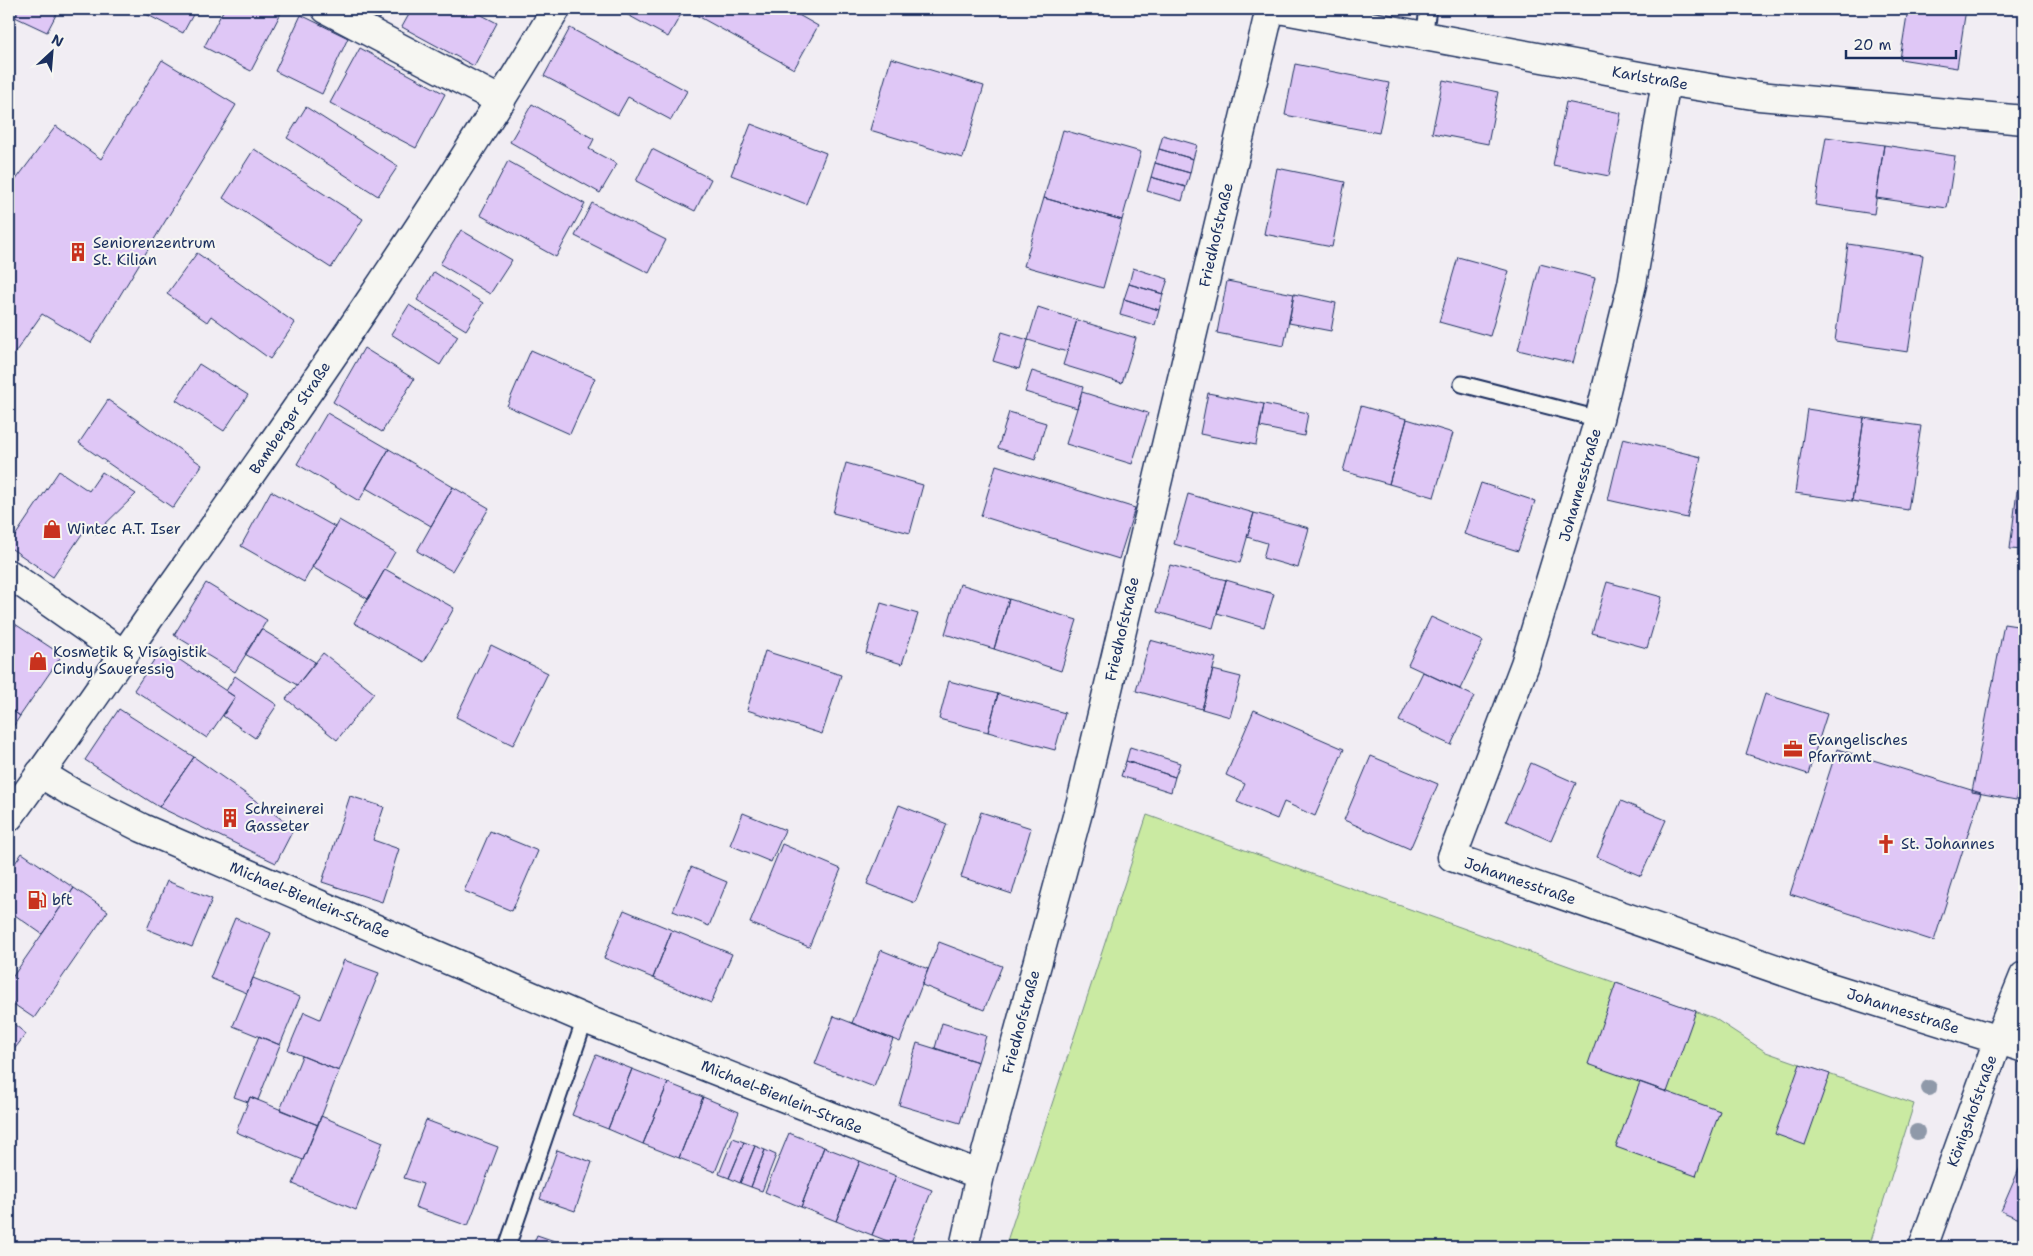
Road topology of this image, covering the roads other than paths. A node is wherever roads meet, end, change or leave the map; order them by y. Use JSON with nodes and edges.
{"nodes":[{"id":1,"x":326,"y":9,"type":"edge"},
{"id":2,"x":556,"y":9,"type":"edge"},
{"id":3,"x":1270,"y":9,"type":"edge"},
{"id":4,"x":1279,"y":9,"type":"edge"},
{"id":5,"x":1428,"y":9,"type":"edge"},
{"id":6,"x":1424,"y":37,"type":"junction"},
{"id":7,"x":1666,"y":81,"type":"junction"},
{"id":8,"x":501,"y":101,"type":"junction"},
{"id":9,"x":2024,"y":120,"type":"edge"},
{"id":10,"x":1462,"y":384,"type":"dead end"},
{"id":11,"x":1599,"y":419,"type":"junction"},
{"id":12,"x":9,"y":574,"type":"edge"},
{"id":13,"x":124,"y":654,"type":"junction"},
{"id":14,"x":40,"y":774,"type":"junction"},
{"id":15,"x":9,"y":817,"type":"edge"},
{"id":16,"x":2024,"y":976,"type":"edge"},
{"id":17,"x":585,"y":1019,"type":"junction"},
{"id":18,"x":1998,"y":1040,"type":"junction"},
{"id":19,"x":2024,"y":1048,"type":"edge"},
{"id":20,"x":980,"y":1175,"type":"junction"},
{"id":21,"x":508,"y":1247,"type":"edge"},
{"id":22,"x":964,"y":1247,"type":"edge"},
{"id":23,"x":1923,"y":1247,"type":"edge"}],
"edges":[{"from":1,"to":8,"type":"street"},
{"from":2,"to":8,"type":"street","name":"Bamberger Straße"},
{"from":3,"to":20,"type":"street","name":"Friedhofstraße"},
{"from":4,"to":6,"type":"street","name":"Karlstraße"},
{"from":5,"to":6,"type":"lane"},
{"from":6,"to":7,"type":"street","name":"Karlstraße"},
{"from":7,"to":9,"type":"street","name":"Karlstraße"},
{"from":7,"to":11,"type":"street","name":"Johannesstraße"},
{"from":8,"to":13,"type":"street","name":"Bamberger Straße"},
{"from":10,"to":11,"type":"lane","name":"Johannesstraße"},
{"from":11,"to":18,"type":"street","name":"Johannesstraße"},
{"from":12,"to":13,"type":"street"},
{"from":13,"to":14,"type":"street","name":"Bamberger Straße"},
{"from":14,"to":15,"type":"street","name":"Bamberger Straße"},
{"from":14,"to":17,"type":"street","name":"Michael-Bienlein-Straße"},
{"from":16,"to":18,"type":"street","name":"Königshofstraße"},
{"from":17,"to":20,"type":"street","name":"Michael-Bienlein-Straße"},
{"from":17,"to":21,"type":"lane"},
{"from":18,"to":19,"type":"street"},
{"from":18,"to":23,"type":"street","name":"Königshofstraße"},
{"from":20,"to":22,"type":"street","name":"Friedhofstraße"}]}
